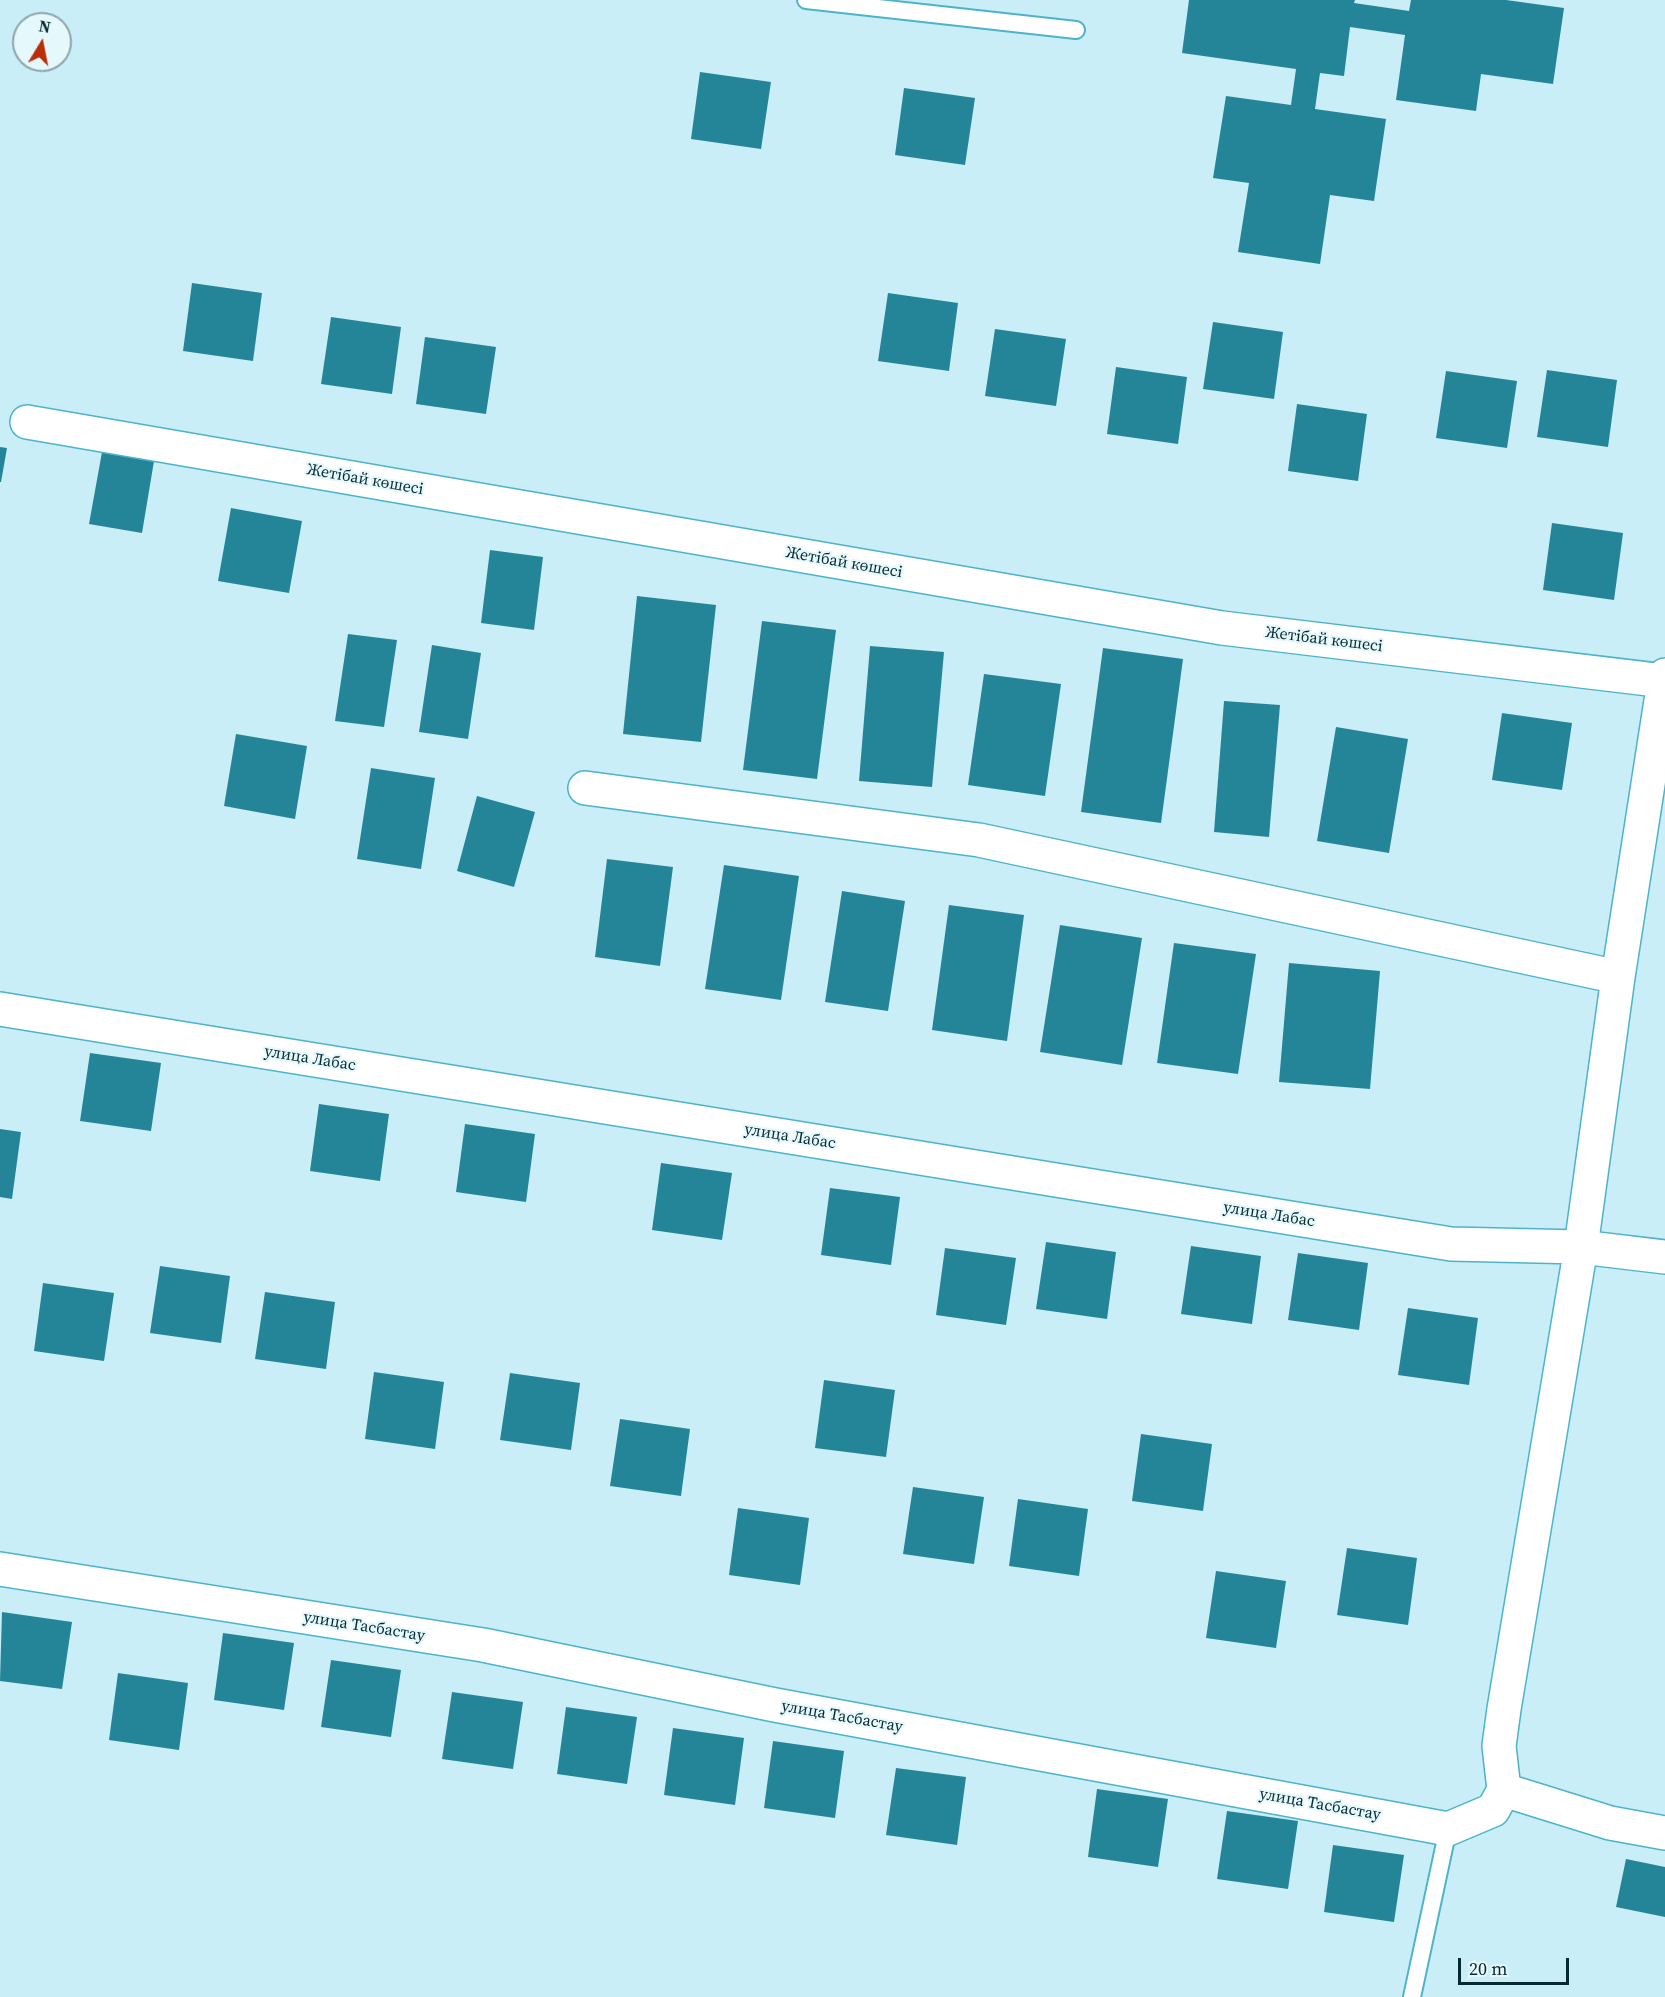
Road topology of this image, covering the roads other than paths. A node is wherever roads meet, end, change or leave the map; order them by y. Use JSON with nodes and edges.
{"nodes":[{"id":1,"x":806,"y":0,"type":"edge"},
{"id":2,"x":1076,"y":30,"type":"dead end"},
{"id":3,"x":27,"y":422,"type":"dead end"},
{"id":4,"x":1665,"y":679,"type":"edge"},
{"id":5,"x":585,"y":788,"type":"dead end"},
{"id":6,"x":1618,"y":977,"type":"junction"},
{"id":7,"x":0,"y":1009,"type":"edge"},
{"id":8,"x":1581,"y":1247,"type":"junction"},
{"id":9,"x":1665,"y":1257,"type":"edge"},
{"id":10,"x":0,"y":1569,"type":"edge"},
{"id":11,"x":1504,"y":1790,"type":"junction"},
{"id":12,"x":1448,"y":1828,"type":"junction"},
{"id":13,"x":1665,"y":1833,"type":"edge"},
{"id":14,"x":1412,"y":1997,"type":"edge"}],
"edges":[{"from":1,"to":2,"type":"lane"},
{"from":3,"to":4,"type":"street","name":"Жетібай көшесі"},
{"from":4,"to":6,"type":"street"},
{"from":5,"to":6,"type":"street"},
{"from":6,"to":8,"type":"street"},
{"from":7,"to":8,"type":"street","name":"улица Лабас"},
{"from":8,"to":9,"type":"street","name":"улица Лабас"},
{"from":8,"to":11,"type":"street"},
{"from":10,"to":12,"type":"street","name":"улица Тасбастау"},
{"from":11,"to":12,"type":"street"},
{"from":11,"to":13,"type":"street"},
{"from":12,"to":14,"type":"lane"}]}
